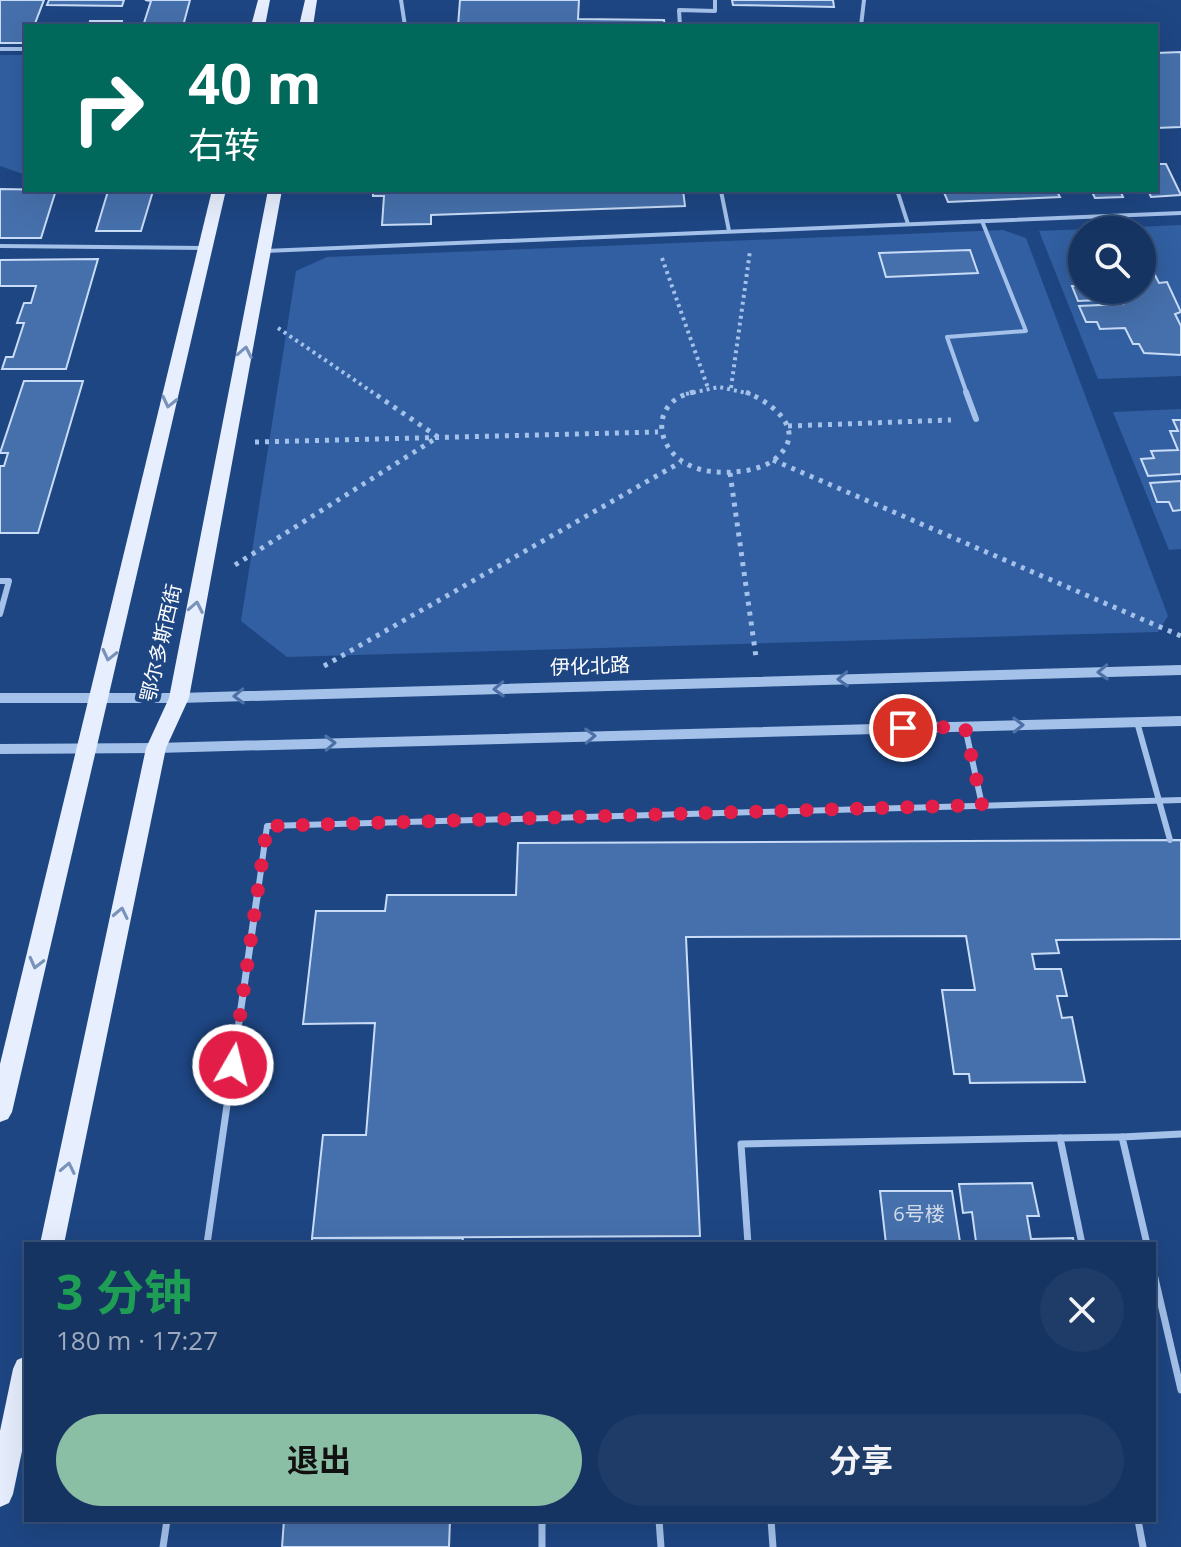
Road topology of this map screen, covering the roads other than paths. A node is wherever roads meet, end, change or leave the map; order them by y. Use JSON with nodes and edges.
{"nodes":[{"id":1,"x":264,"y":0,"type":"edge"},
{"id":2,"x":311,"y":0,"type":"edge"},
{"id":3,"x":401,"y":0,"type":"edge"},
{"id":4,"x":715,"y":0,"type":"edge"},
{"id":5,"x":864,"y":0,"type":"edge"},
{"id":6,"x":258,"y":24,"type":"edge"},
{"id":7,"x":306,"y":24,"type":"edge"},
{"id":8,"x":405,"y":24,"type":"edge"},
{"id":9,"x":680,"y":24,"type":"edge"},
{"id":10,"x":861,"y":24,"type":"edge"},
{"id":11,"x":0,"y":49,"type":"edge"},
{"id":12,"x":24,"y":49,"type":"edge"},
{"id":13,"x":219,"y":192,"type":"edge"},
{"id":14,"x":275,"y":192,"type":"edge"},
{"id":15,"x":721,"y":192,"type":"edge"},
{"id":16,"x":898,"y":192,"type":"edge"},
{"id":17,"x":1181,"y":213,"type":"edge"},
{"id":18,"x":982,"y":221,"type":"junction"},
{"id":19,"x":908,"y":224,"type":"junction"},
{"id":20,"x":729,"y":231,"type":"junction"},
{"id":21,"x":0,"y":246,"type":"edge"},
{"id":22,"x":205,"y":248,"type":"junction"},
{"id":23,"x":263,"y":251,"type":"junction"},
{"id":24,"x":976,"y":419,"type":"road end"},
{"id":25,"x":0,"y":581,"type":"edge"},
{"id":26,"x":0,"y":614,"type":"edge"},
{"id":27,"x":1181,"y":670,"type":"edge"},
{"id":28,"x":99,"y":697,"type":"junction"},
{"id":29,"x":0,"y":698,"type":"edge"},
{"id":30,"x":179,"y":698,"type":"junction"},
{"id":31,"x":1181,"y":721,"type":"edge"},
{"id":32,"x":1137,"y":722,"type":"junction"},
{"id":33,"x":965,"y":727,"type":"junction"},
{"id":34,"x":89,"y":748,"type":"junction"},
{"id":35,"x":156,"y":748,"type":"junction"},
{"id":36,"x":0,"y":749,"type":"edge"},
{"id":37,"x":1181,"y":800,"type":"edge"},
{"id":38,"x":1159,"y":801,"type":"junction"},
{"id":39,"x":982,"y":805,"type":"junction"},
{"id":40,"x":1170,"y":840,"type":"dead end"},
{"id":41,"x":0,"y":1112,"type":"edge"},
{"id":42,"x":1181,"y":1134,"type":"edge"},
{"id":43,"x":1122,"y":1137,"type":"junction"},
{"id":44,"x":1060,"y":1138,"type":"junction"},
{"id":45,"x":52,"y":1242,"type":"edge"},
{"id":46,"x":207,"y":1242,"type":"edge"},
{"id":47,"x":748,"y":1242,"type":"edge"},
{"id":48,"x":1082,"y":1242,"type":"edge"},
{"id":49,"x":1147,"y":1242,"type":"edge"},
{"id":50,"x":1156,"y":1283,"type":"edge"},
{"id":51,"x":24,"y":1379,"type":"edge"},
{"id":52,"x":1181,"y":1390,"type":"edge"},
{"id":53,"x":0,"y":1494,"type":"edge"},
{"id":54,"x":167,"y":1522,"type":"edge"},
{"id":55,"x":542,"y":1522,"type":"edge"},
{"id":56,"x":659,"y":1522,"type":"edge"},
{"id":57,"x":771,"y":1522,"type":"edge"},
{"id":58,"x":1138,"y":1522,"type":"edge"},
{"id":59,"x":163,"y":1547,"type":"edge"},
{"id":60,"x":542,"y":1547,"type":"edge"},
{"id":61,"x":661,"y":1547,"type":"edge"},
{"id":62,"x":773,"y":1547,"type":"edge"},
{"id":63,"x":1143,"y":1547,"type":"edge"}],
"edges":[{"from":1,"to":6,"type":"main road"},
{"from":2,"to":7,"type":"main road"},
{"from":3,"to":8,"type":"lane"},
{"from":4,"to":9,"type":"lane"},
{"from":5,"to":10,"type":"lane"},
{"from":11,"to":12,"type":"lane"},
{"from":13,"to":22,"type":"main road"},
{"from":14,"to":23,"type":"main road","name":"鄂尔多斯西街"},
{"from":15,"to":20,"type":"lane"},
{"from":16,"to":19,"type":"lane"},
{"from":17,"to":18,"type":"lane"},
{"from":18,"to":19,"type":"lane"},
{"from":18,"to":24,"type":"lane"},
{"from":19,"to":20,"type":"lane"},
{"from":20,"to":23,"type":"lane"},
{"from":21,"to":22,"type":"lane"},
{"from":22,"to":28,"type":"main road","one_way":true},
{"from":30,"to":23,"type":"main road","name":"鄂尔多斯西街","one_way":true},
{"from":25,"to":26,"type":"lane"},
{"from":27,"to":30,"type":"street","name":"伊化北路","one_way":true},
{"from":28,"to":29,"type":"street","name":"伊化北路"},
{"from":28,"to":30,"type":"street","name":"伊化北路"},
{"from":28,"to":34,"type":"main road"},
{"from":30,"to":35,"type":"main road","name":"鄂尔多斯西街"},
{"from":31,"to":32,"type":"street"},
{"from":33,"to":32,"type":"street","one_way":true},
{"from":32,"to":38,"type":"lane"},
{"from":35,"to":33,"type":"street","one_way":true},
{"from":33,"to":39,"type":"lane"},
{"from":34,"to":35,"type":"street"},
{"from":34,"to":36,"type":"street"},
{"from":34,"to":41,"type":"main road","one_way":true},
{"from":45,"to":35,"type":"main road","name":"鄂尔多斯西街","one_way":true},
{"from":37,"to":38,"type":"lane"},
{"from":38,"to":39,"type":"lane"},
{"from":38,"to":40,"type":"lane"},
{"from":39,"to":46,"type":"lane"},
{"from":42,"to":43,"type":"lane"},
{"from":43,"to":44,"type":"lane"},
{"from":43,"to":49,"type":"lane"},
{"from":44,"to":47,"type":"lane"},
{"from":44,"to":48,"type":"lane"},
{"from":50,"to":52,"type":"lane"},
{"from":51,"to":53,"type":"main road"},
{"from":54,"to":59,"type":"lane"},
{"from":55,"to":60,"type":"lane"},
{"from":56,"to":61,"type":"lane"},
{"from":57,"to":62,"type":"lane"},
{"from":58,"to":63,"type":"lane"}]}
